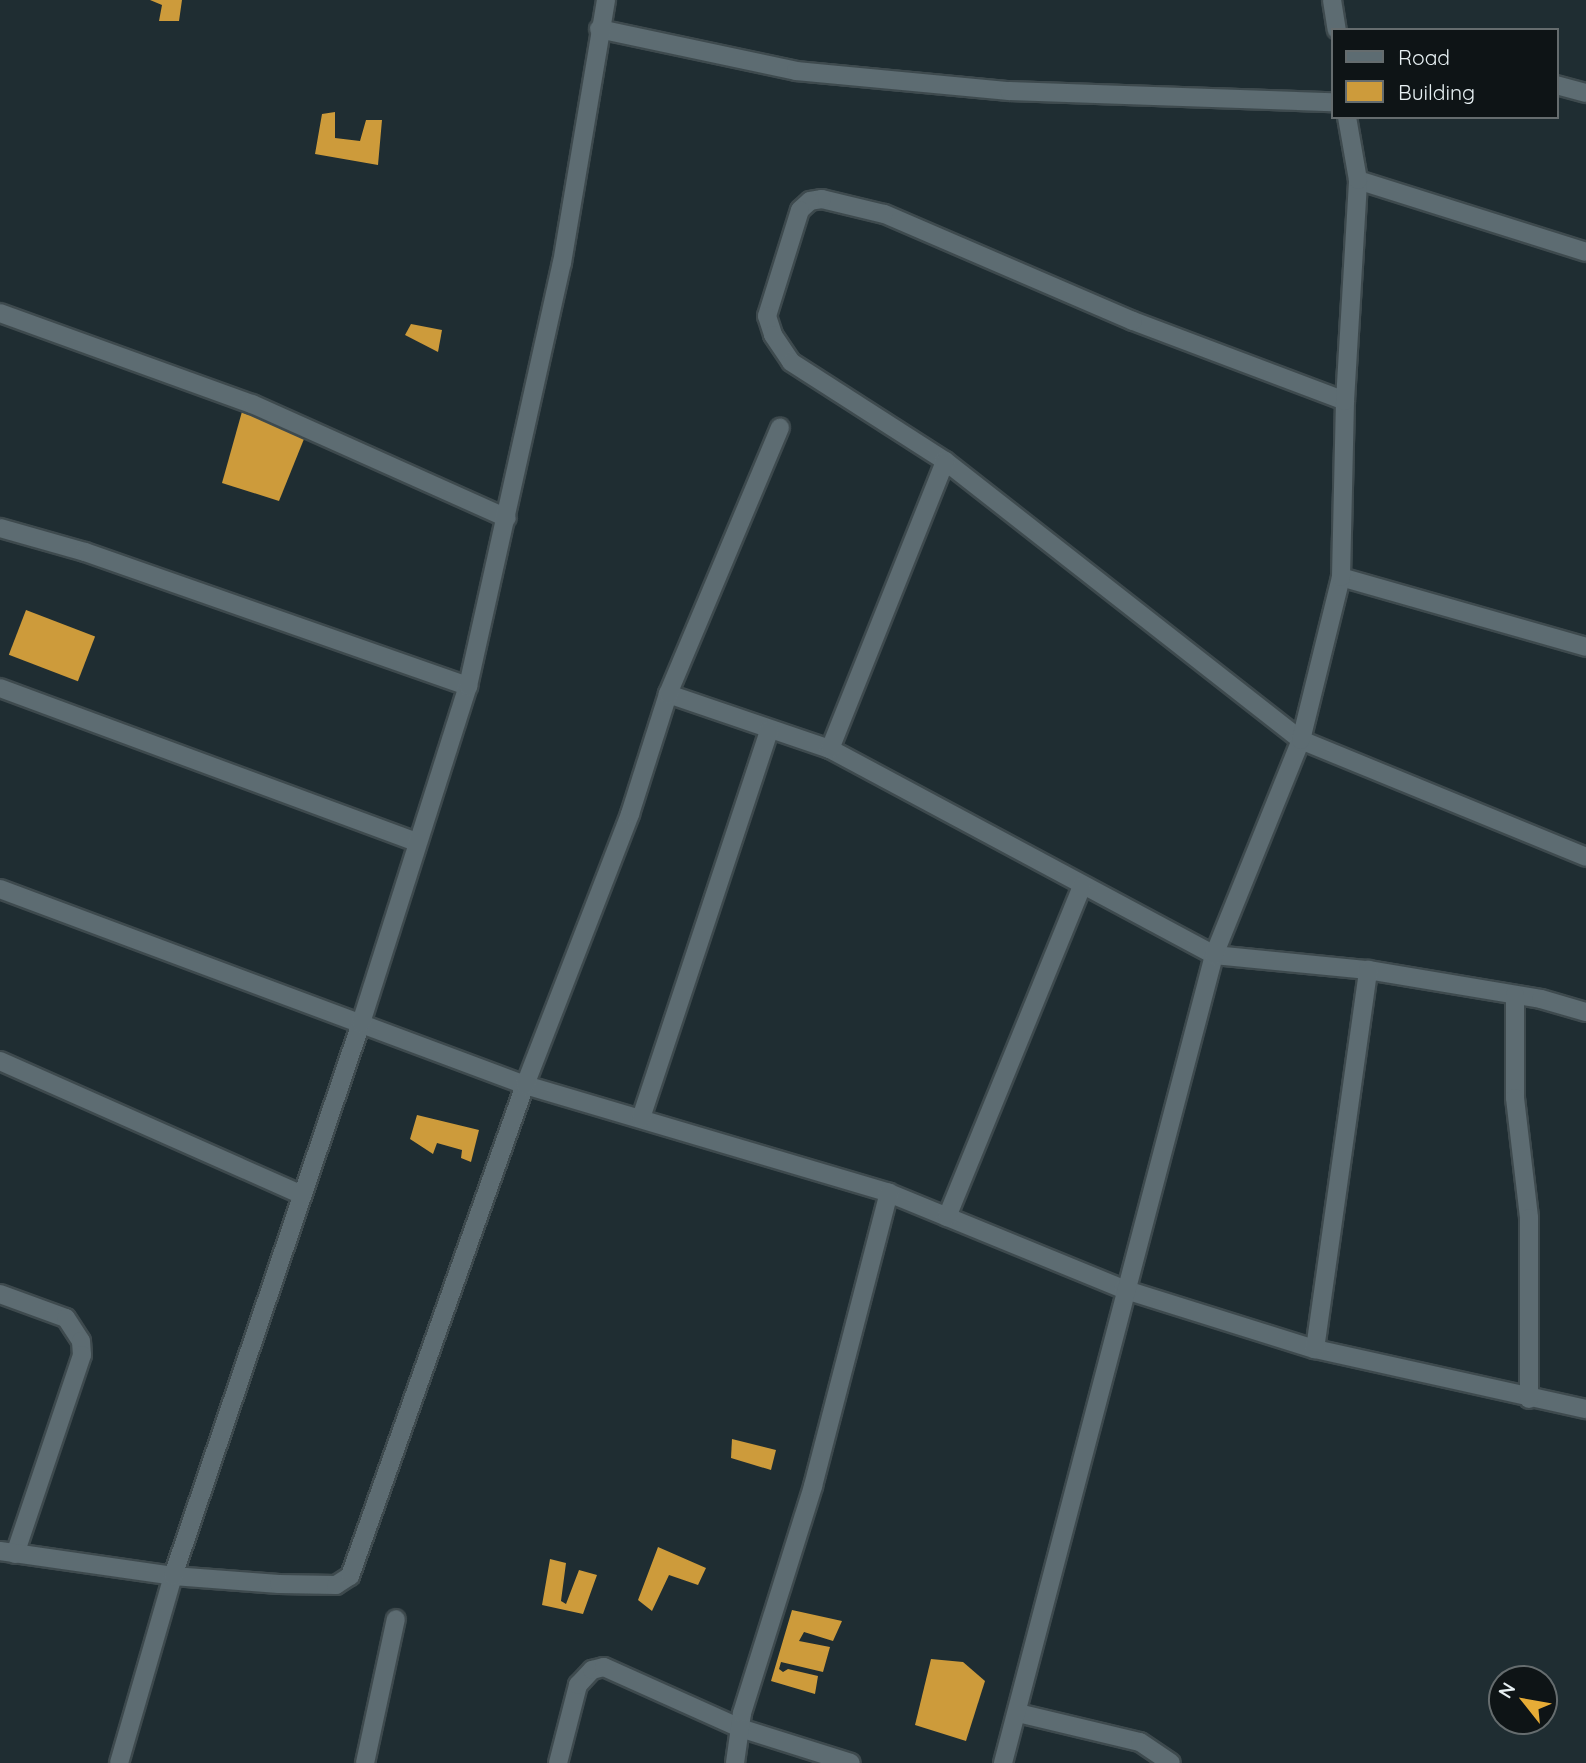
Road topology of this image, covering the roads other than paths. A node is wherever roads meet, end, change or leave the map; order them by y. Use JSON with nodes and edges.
{"nodes":[{"id":1,"x":607,"y":0,"type":"edge"},
{"id":2,"x":1332,"y":0,"type":"edge"},
{"id":3,"x":1337,"y":28,"type":"edge"},
{"id":4,"x":599,"y":29,"type":"junction"},
{"id":5,"x":1558,"y":86,"type":"edge"},
{"id":6,"x":1586,"y":93,"type":"edge"},
{"id":7,"x":1330,"y":102,"type":"edge"},
{"id":8,"x":1347,"y":119,"type":"edge"},
{"id":9,"x":1358,"y":180,"type":"junction"},
{"id":10,"x":1586,"y":253,"type":"edge"},
{"id":11,"x":0,"y":313,"type":"edge"},
{"id":12,"x":1345,"y":401,"type":"junction"},
{"id":13,"x":780,"y":428,"type":"dead end"},
{"id":14,"x":945,"y":461,"type":"junction"},
{"id":15,"x":508,"y":518,"type":"junction"},
{"id":16,"x":0,"y":528,"type":"edge"},
{"id":17,"x":1341,"y":577,"type":"junction"},
{"id":18,"x":1586,"y":647,"type":"edge"},
{"id":19,"x":468,"y":686,"type":"junction"},
{"id":20,"x":0,"y":688,"type":"edge"},
{"id":21,"x":668,"y":694,"type":"junction"},
{"id":22,"x":769,"y":730,"type":"junction"},
{"id":23,"x":1301,"y":740,"type":"junction"},
{"id":24,"x":830,"y":749,"type":"junction"},
{"id":25,"x":417,"y":842,"type":"junction"},
{"id":26,"x":1586,"y":857,"type":"edge"},
{"id":27,"x":1082,"y":887,"type":"junction"},
{"id":28,"x":0,"y":889,"type":"edge"},
{"id":29,"x":1214,"y":955,"type":"junction"},
{"id":30,"x":1368,"y":970,"type":"junction"},
{"id":31,"x":1515,"y":995,"type":"junction"},
{"id":32,"x":1586,"y":1012,"type":"edge"},
{"id":33,"x":360,"y":1023,"type":"junction"},
{"id":34,"x":0,"y":1061,"type":"edge"},
{"id":35,"x":525,"y":1085,"type":"junction"},
{"id":36,"x":640,"y":1118,"type":"junction"},
{"id":37,"x":889,"y":1193,"type":"junction"},
{"id":38,"x":302,"y":1195,"type":"junction"},
{"id":39,"x":947,"y":1217,"type":"junction"},
{"id":40,"x":1123,"y":1289,"type":"junction"},
{"id":41,"x":0,"y":1294,"type":"edge"},
{"id":42,"x":1315,"y":1349,"type":"junction"},
{"id":43,"x":1530,"y":1399,"type":"junction"},
{"id":44,"x":1586,"y":1409,"type":"edge"},
{"id":45,"x":8,"y":1553,"type":"edge"},
{"id":46,"x":173,"y":1576,"type":"junction"},
{"id":47,"x":397,"y":1619,"type":"dead end"},
{"id":48,"x":1018,"y":1713,"type":"junction"},
{"id":49,"x":740,"y":1728,"type":"junction"},
{"id":50,"x":119,"y":1763,"type":"edge"},
{"id":51,"x":365,"y":1763,"type":"edge"},
{"id":52,"x":558,"y":1763,"type":"edge"},
{"id":53,"x":735,"y":1763,"type":"edge"},
{"id":54,"x":851,"y":1763,"type":"edge"},
{"id":55,"x":1003,"y":1763,"type":"edge"},
{"id":56,"x":1171,"y":1763,"type":"edge"}],
"edges":[{"from":1,"to":4,"type":"street"},
{"from":2,"to":3,"type":"street"},
{"from":4,"to":7,"type":"street"},
{"from":4,"to":15,"type":"street"},
{"from":5,"to":6,"type":"street"},
{"from":8,"to":9,"type":"street"},
{"from":9,"to":10,"type":"street"},
{"from":9,"to":12,"type":"street"},
{"from":11,"to":15,"type":"street"},
{"from":12,"to":14,"type":"street"},
{"from":12,"to":17,"type":"street"},
{"from":13,"to":21,"type":"street"},
{"from":14,"to":23,"type":"street"},
{"from":14,"to":24,"type":"street"},
{"from":15,"to":19,"type":"street"},
{"from":16,"to":19,"type":"street"},
{"from":17,"to":18,"type":"street"},
{"from":17,"to":23,"type":"street"},
{"from":19,"to":25,"type":"street"},
{"from":20,"to":25,"type":"street"},
{"from":21,"to":22,"type":"street"},
{"from":21,"to":35,"type":"street"},
{"from":22,"to":24,"type":"street"},
{"from":22,"to":36,"type":"street"},
{"from":23,"to":26,"type":"street"},
{"from":23,"to":29,"type":"street"},
{"from":24,"to":27,"type":"street"},
{"from":25,"to":33,"type":"street"},
{"from":27,"to":29,"type":"street"},
{"from":27,"to":39,"type":"street"},
{"from":28,"to":33,"type":"street"},
{"from":29,"to":30,"type":"street"},
{"from":29,"to":40,"type":"street"},
{"from":30,"to":31,"type":"street"},
{"from":30,"to":42,"type":"street"},
{"from":31,"to":32,"type":"street"},
{"from":31,"to":43,"type":"street"},
{"from":33,"to":35,"type":"street"},
{"from":33,"to":38,"type":"street"},
{"from":34,"to":38,"type":"street"},
{"from":35,"to":36,"type":"street"},
{"from":35,"to":46,"type":"street"},
{"from":36,"to":37,"type":"street"},
{"from":37,"to":39,"type":"street"},
{"from":37,"to":49,"type":"street"},
{"from":38,"to":46,"type":"street"},
{"from":39,"to":40,"type":"street"},
{"from":40,"to":42,"type":"street"},
{"from":40,"to":48,"type":"street"},
{"from":41,"to":45,"type":"street"},
{"from":42,"to":43,"type":"street"},
{"from":43,"to":44,"type":"street"},
{"from":45,"to":46,"type":"street"},
{"from":46,"to":50,"type":"street"},
{"from":47,"to":51,"type":"street"},
{"from":48,"to":55,"type":"street"},
{"from":48,"to":56,"type":"street"},
{"from":49,"to":52,"type":"street"},
{"from":49,"to":53,"type":"street"},
{"from":49,"to":54,"type":"street"}]}
